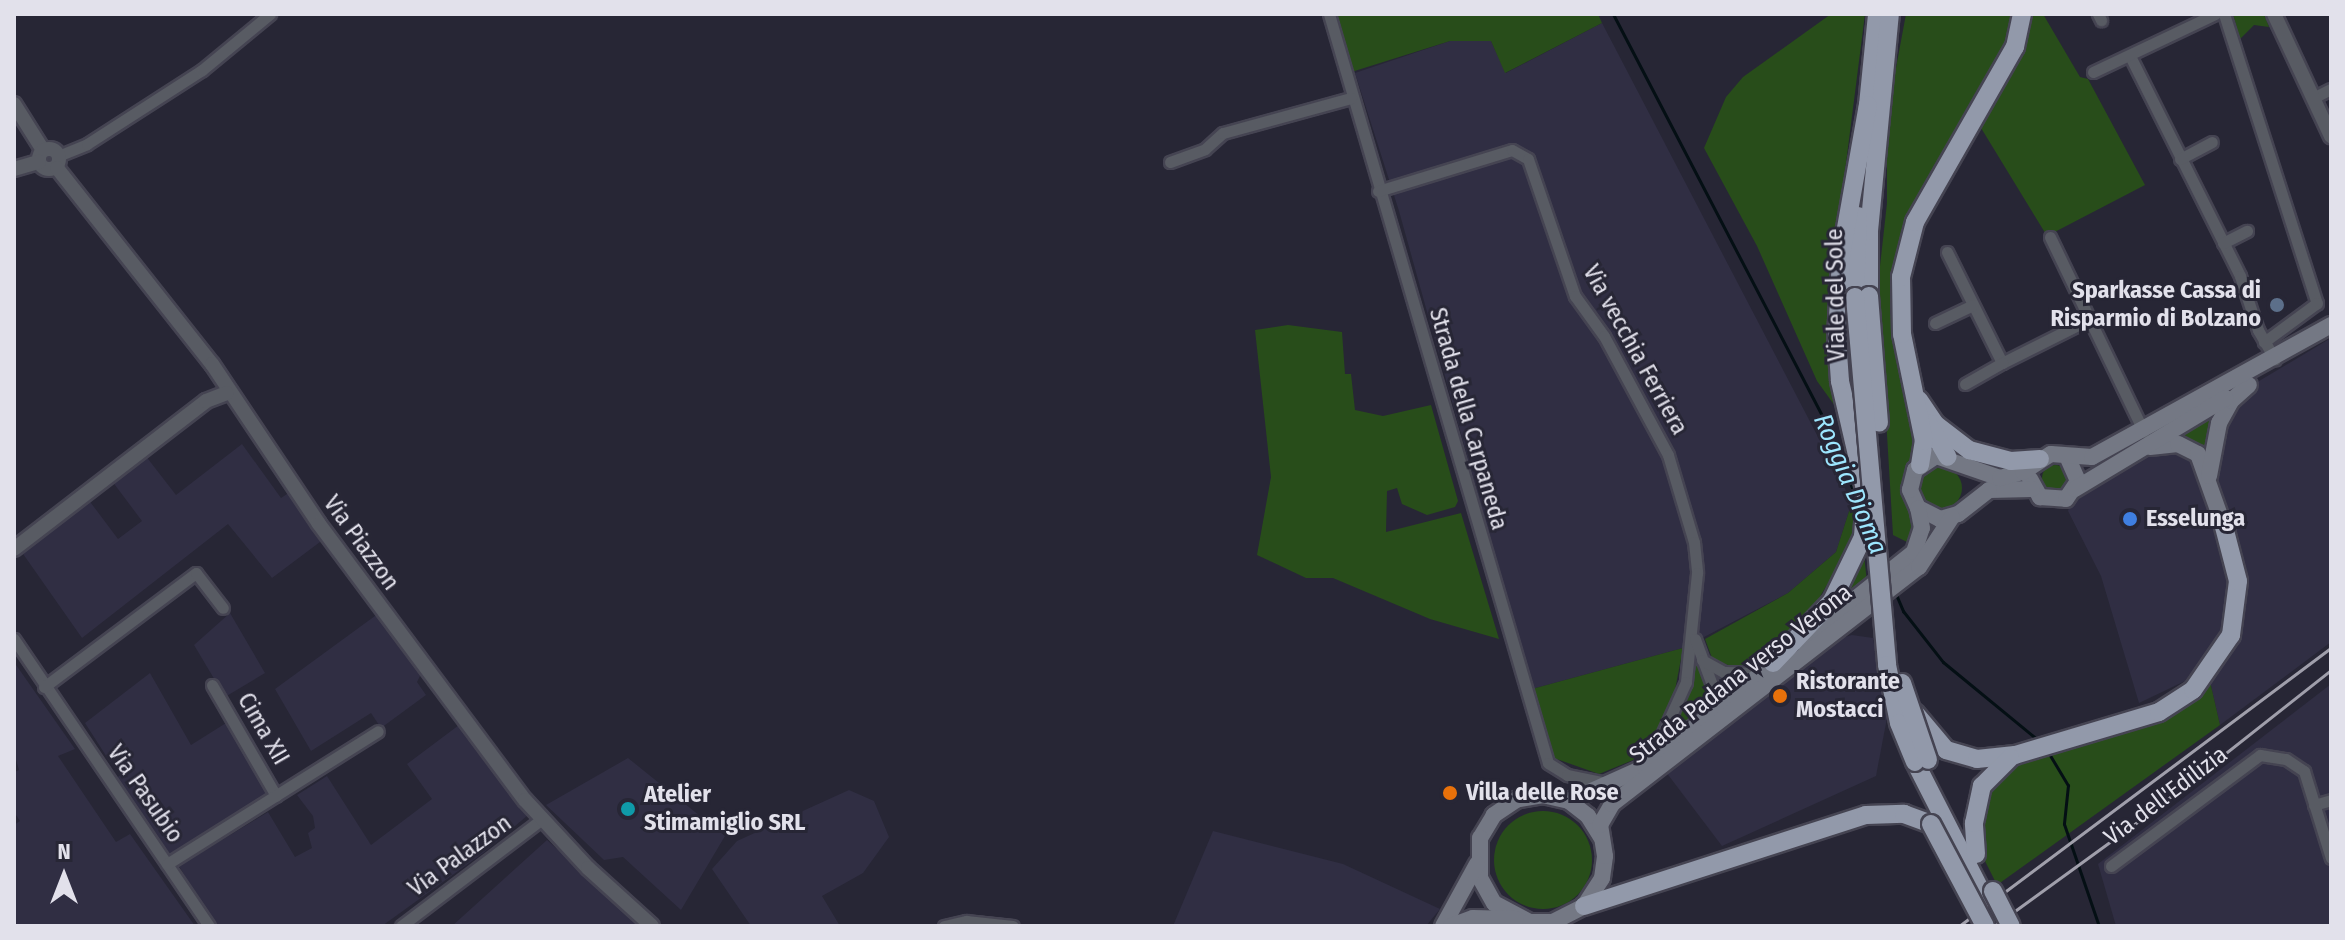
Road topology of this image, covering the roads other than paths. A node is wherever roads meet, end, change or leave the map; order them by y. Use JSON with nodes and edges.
{"nodes":[{"id":1,"x":270,"y":14,"type":"edge"},
{"id":2,"x":1329,"y":14,"type":"edge"},
{"id":3,"x":1877,"y":14,"type":"edge"},
{"id":4,"x":1890,"y":14,"type":"edge"},
{"id":5,"x":1896,"y":14,"type":"edge"},
{"id":6,"x":2022,"y":14,"type":"edge"},
{"id":7,"x":2215,"y":14,"type":"edge"},
{"id":8,"x":2224,"y":14,"type":"edge"},
{"id":9,"x":2274,"y":14,"type":"edge"},
{"id":10,"x":1886,"y":52,"type":"junction"},
{"id":11,"x":2130,"y":56,"type":"junction"},
{"id":12,"x":2093,"y":72,"type":"dead end"},
{"id":13,"x":2331,"y":89,"type":"edge"},
{"id":14,"x":1351,"y":98,"type":"junction"},
{"id":15,"x":2313,"y":98,"type":"junction"},
{"id":16,"x":14,"y":104,"type":"edge"},
{"id":17,"x":1868,"y":105,"type":"junction"},
{"id":18,"x":2331,"y":136,"type":"edge"},
{"id":19,"x":2212,"y":142,"type":"dead end"},
{"id":20,"x":41,"y":156,"type":"junction"},
{"id":21,"x":2180,"y":159,"type":"junction"},
{"id":22,"x":58,"y":162,"type":"junction"},
{"id":23,"x":1170,"y":162,"type":"dead end"},
{"id":24,"x":14,"y":169,"type":"edge"},
{"id":25,"x":1378,"y":191,"type":"junction"},
{"id":26,"x":2247,"y":231,"type":"dead end"},
{"id":27,"x":2050,"y":237,"type":"dead end"},
{"id":28,"x":2223,"y":243,"type":"junction"},
{"id":29,"x":1947,"y":252,"type":"dead end"},
{"id":30,"x":1862,"y":296,"type":"junction"},
{"id":31,"x":1973,"y":305,"type":"junction"},
{"id":32,"x":2092,"y":318,"type":"junction"},
{"id":33,"x":1935,"y":323,"type":"dead end"},
{"id":34,"x":2329,"y":331,"type":"edge"},
{"id":35,"x":2264,"y":342,"type":"junction"},
{"id":36,"x":2275,"y":359,"type":"junction"},
{"id":37,"x":2002,"y":363,"type":"junction"},
{"id":38,"x":212,"y":364,"type":"junction"},
{"id":39,"x":1965,"y":384,"type":"dead end"},
{"id":40,"x":2249,"y":385,"type":"junction"},
{"id":41,"x":227,"y":393,"type":"junction"},
{"id":42,"x":1916,"y":393,"type":"junction"},
{"id":43,"x":206,"y":401,"type":"junction"},
{"id":44,"x":2144,"y":432,"type":"junction"},
{"id":45,"x":2141,"y":449,"type":"junction"},
{"id":46,"x":1948,"y":457,"type":"junction"},
{"id":47,"x":2068,"y":459,"type":"junction"},
{"id":48,"x":2037,"y":462,"type":"junction"},
{"id":49,"x":1920,"y":465,"type":"junction"},
{"id":50,"x":1967,"y":469,"type":"junction"},
{"id":51,"x":2209,"y":477,"type":"junction"},
{"id":52,"x":2032,"y":489,"type":"junction"},
{"id":53,"x":2075,"y":489,"type":"junction"},
{"id":54,"x":1970,"y":501,"type":"junction"},
{"id":55,"x":1918,"y":508,"type":"junction"},
{"id":56,"x":1952,"y":517,"type":"junction"},
{"id":57,"x":2224,"y":527,"type":"joint"},
{"id":58,"x":14,"y":549,"type":"edge"},
{"id":59,"x":1889,"y":582,"type":"junction"},
{"id":60,"x":223,"y":608,"type":"dead end"},
{"id":61,"x":1692,"y":627,"type":"junction"},
{"id":62,"x":14,"y":639,"type":"edge"},
{"id":63,"x":1702,"y":660,"type":"junction"},
{"id":64,"x":1768,"y":668,"type":"junction"},
{"id":65,"x":212,"y":685,"type":"dead end"},
{"id":66,"x":44,"y":687,"type":"junction"},
{"id":67,"x":1905,"y":697,"type":"junction"},
{"id":68,"x":1722,"y":705,"type":"junction"},
{"id":69,"x":1718,"y":725,"type":"junction"},
{"id":70,"x":378,"y":731,"type":"dead end"},
{"id":71,"x":2015,"y":755,"type":"junction"},
{"id":72,"x":1922,"y":761,"type":"junction"},
{"id":73,"x":1645,"y":767,"type":"junction"},
{"id":74,"x":1619,"y":783,"type":"junction"},
{"id":75,"x":276,"y":796,"type":"junction"},
{"id":76,"x":2331,"y":800,"type":"edge"},
{"id":77,"x":1569,"y":801,"type":"junction"},
{"id":78,"x":2314,"y":805,"type":"junction"},
{"id":79,"x":542,"y":819,"type":"junction"},
{"id":80,"x":1601,"y":837,"type":"junction"},
{"id":81,"x":1976,"y":854,"type":"junction"},
{"id":82,"x":2331,"y":858,"type":"edge"},
{"id":83,"x":167,"y":864,"type":"junction"},
{"id":84,"x":1477,"y":864,"type":"junction"},
{"id":85,"x":2111,"y":866,"type":"dead end"},
{"id":86,"x":1584,"y":906,"type":"junction"},
{"id":87,"x":1518,"y":919,"type":"junction"},
{"id":88,"x":209,"y":926,"type":"edge"},
{"id":89,"x":401,"y":926,"type":"edge"},
{"id":90,"x":652,"y":926,"type":"edge"},
{"id":91,"x":944,"y":926,"type":"edge"},
{"id":92,"x":1013,"y":926,"type":"edge"},
{"id":93,"x":1443,"y":926,"type":"edge"},
{"id":94,"x":1451,"y":926,"type":"edge"},
{"id":95,"x":1985,"y":926,"type":"edge"},
{"id":96,"x":1998,"y":926,"type":"edge"},
{"id":97,"x":2011,"y":926,"type":"edge"}],
"edges":[{"from":1,"to":22,"type":"street"},
{"from":2,"to":14,"type":"street","name":"Strada della Carpaneda"},
{"from":3,"to":17,"type":"highway","name":"Viale del Sole"},
{"from":4,"to":10,"type":"highway","name":"Viale del Sole"},
{"from":5,"to":10,"type":"highway"},
{"from":6,"to":42,"type":"highway"},
{"from":7,"to":11,"type":"street"},
{"from":8,"to":35,"type":"street"},
{"from":9,"to":15,"type":"street"},
{"from":10,"to":30,"type":"highway","name":"Viale del Sole"},
{"from":11,"to":12,"type":"street"},
{"from":11,"to":21,"type":"street"},
{"from":13,"to":15,"type":"street"},
{"from":14,"to":23,"type":"street"},
{"from":14,"to":25,"type":"street","name":"Strada della Carpaneda"},
{"from":15,"to":18,"type":"street"},
{"from":16,"to":20,"type":"street"},
{"from":17,"to":30,"type":"highway","name":"Viale del Sole"},
{"from":17,"to":64,"type":"highway"},
{"from":19,"to":21,"type":"street"},
{"from":20,"to":22,"type":"street"},
{"from":20,"to":24,"type":"street"},
{"from":21,"to":28,"type":"street"},
{"from":22,"to":38,"type":"street","name":"Via Piazzon"},
{"from":25,"to":61,"type":"street","name":"Via vecchia Ferriera"},
{"from":25,"to":74,"type":"street","name":"Strada della Carpaneda"},
{"from":26,"to":28,"type":"street"},
{"from":27,"to":32,"type":"street"},
{"from":28,"to":35,"type":"street"},
{"from":29,"to":31,"type":"street"},
{"from":30,"to":67,"type":"highway","name":"Viale del Sole","bridge":true},
{"from":30,"to":72,"type":"highway","name":"Viale del Sole","bridge":true},
{"from":31,"to":33,"type":"street"},
{"from":31,"to":37,"type":"street"},
{"from":32,"to":37,"type":"street"},
{"from":32,"to":44,"type":"street"},
{"from":34,"to":36,"type":"main road"},
{"from":34,"to":40,"type":"main road"},
{"from":35,"to":36,"type":"street"},
{"from":36,"to":44,"type":"main road"},
{"from":37,"to":39,"type":"street"},
{"from":38,"to":41,"type":"street","name":"Via Piazzon"},
{"from":38,"to":43,"type":"street"},
{"from":40,"to":45,"type":"main road"},
{"from":40,"to":51,"type":"main road"},
{"from":41,"to":43,"type":"street"},
{"from":41,"to":79,"type":"street","name":"Via Piazzon"},
{"from":42,"to":46,"type":"highway"},
{"from":42,"to":48,"type":"highway"},
{"from":42,"to":49,"type":"highway"},
{"from":43,"to":58,"type":"street"},
{"from":44,"to":47,"type":"main road"},
{"from":45,"to":51,"type":"main road"},
{"from":45,"to":53,"type":"main road"},
{"from":46,"to":49,"type":"main road"},
{"from":46,"to":50,"type":"main road"},
{"from":47,"to":48,"type":"main road"},
{"from":47,"to":53,"type":"main road"},
{"from":48,"to":50,"type":"main road"},
{"from":48,"to":52,"type":"main road"},
{"from":49,"to":55,"type":"main road"},
{"from":50,"to":54,"type":"main road"},
{"from":51,"to":57,"type":"main road"},
{"from":52,"to":53,"type":"main road"},
{"from":52,"to":54,"type":"main road"},
{"from":54,"to":56,"type":"main road"},
{"from":55,"to":56,"type":"main road"},
{"from":55,"to":59,"type":"main road","name":"Strada Padana verso Verona"},
{"from":56,"to":59,"type":"main road","name":"Strada Padana verso Verona"},
{"from":57,"to":71,"type":"highway"},
{"from":59,"to":64,"type":"main road","name":"Strada Padana verso Verona"},
{"from":59,"to":69,"type":"main road","name":"Strada Padana verso Verona"},
{"from":60,"to":66,"type":"street"},
{"from":61,"to":63,"type":"street","name":"Via vecchia Ferriera"},
{"from":61,"to":73,"type":"street","name":"Via vecchia Ferriera"},
{"from":62,"to":66,"type":"street","name":"Via Pasubio"},
{"from":63,"to":64,"type":"street"},
{"from":63,"to":68,"type":"street","name":"Via vecchia Ferriera"},
{"from":64,"to":68,"type":"main road","name":"Strada Padana verso Verona"},
{"from":65,"to":75,"type":"street","name":"Cima XII"},
{"from":66,"to":83,"type":"street","name":"Via Pasubio"},
{"from":67,"to":71,"type":"highway","bridge":true},
{"from":67,"to":72,"type":"highway","name":"Viale del Sole","bridge":true},
{"from":68,"to":69,"type":"street"},
{"from":68,"to":73,"type":"main road","name":"Strada Padana verso Verona"},
{"from":69,"to":80,"type":"main road","name":"Strada Padana verso Verona"},
{"from":70,"to":75,"type":"street","name":"Cima XII"},
{"from":71,"to":81,"type":"highway"},
{"from":72,"to":81,"type":"highway"},
{"from":72,"to":96,"type":"highway"},
{"from":73,"to":74,"type":"main road","name":"Strada Padana verso Verona"},
{"from":74,"to":77,"type":"main road","name":"Strada Padana verso Verona"},
{"from":75,"to":83,"type":"street","name":"Cima XII"},
{"from":76,"to":78,"type":"street"},
{"from":77,"to":80,"type":"main road"},
{"from":77,"to":84,"type":"main road","name":"Strada Padana verso Verona"},
{"from":78,"to":82,"type":"street","name":"Via dell'Edilizia"},
{"from":78,"to":85,"type":"street","name":"Via dell'Edilizia"},
{"from":79,"to":89,"type":"street","name":"Via Palazzon"},
{"from":79,"to":90,"type":"street","name":"Via Piazzon"},
{"from":80,"to":86,"type":"main road","name":"Strada Padana verso Verona"},
{"from":81,"to":97,"type":"highway","bridge":true},
{"from":83,"to":88,"type":"street","name":"Via Pasubio"},
{"from":84,"to":87,"type":"main road"},
{"from":84,"to":93,"type":"main road","name":"Strada Padana verso Verona"},
{"from":86,"to":87,"type":"main road"},
{"from":86,"to":95,"type":"highway","bridge":true},
{"from":87,"to":94,"type":"main road"},
{"from":91,"to":92,"type":"street"}]}
